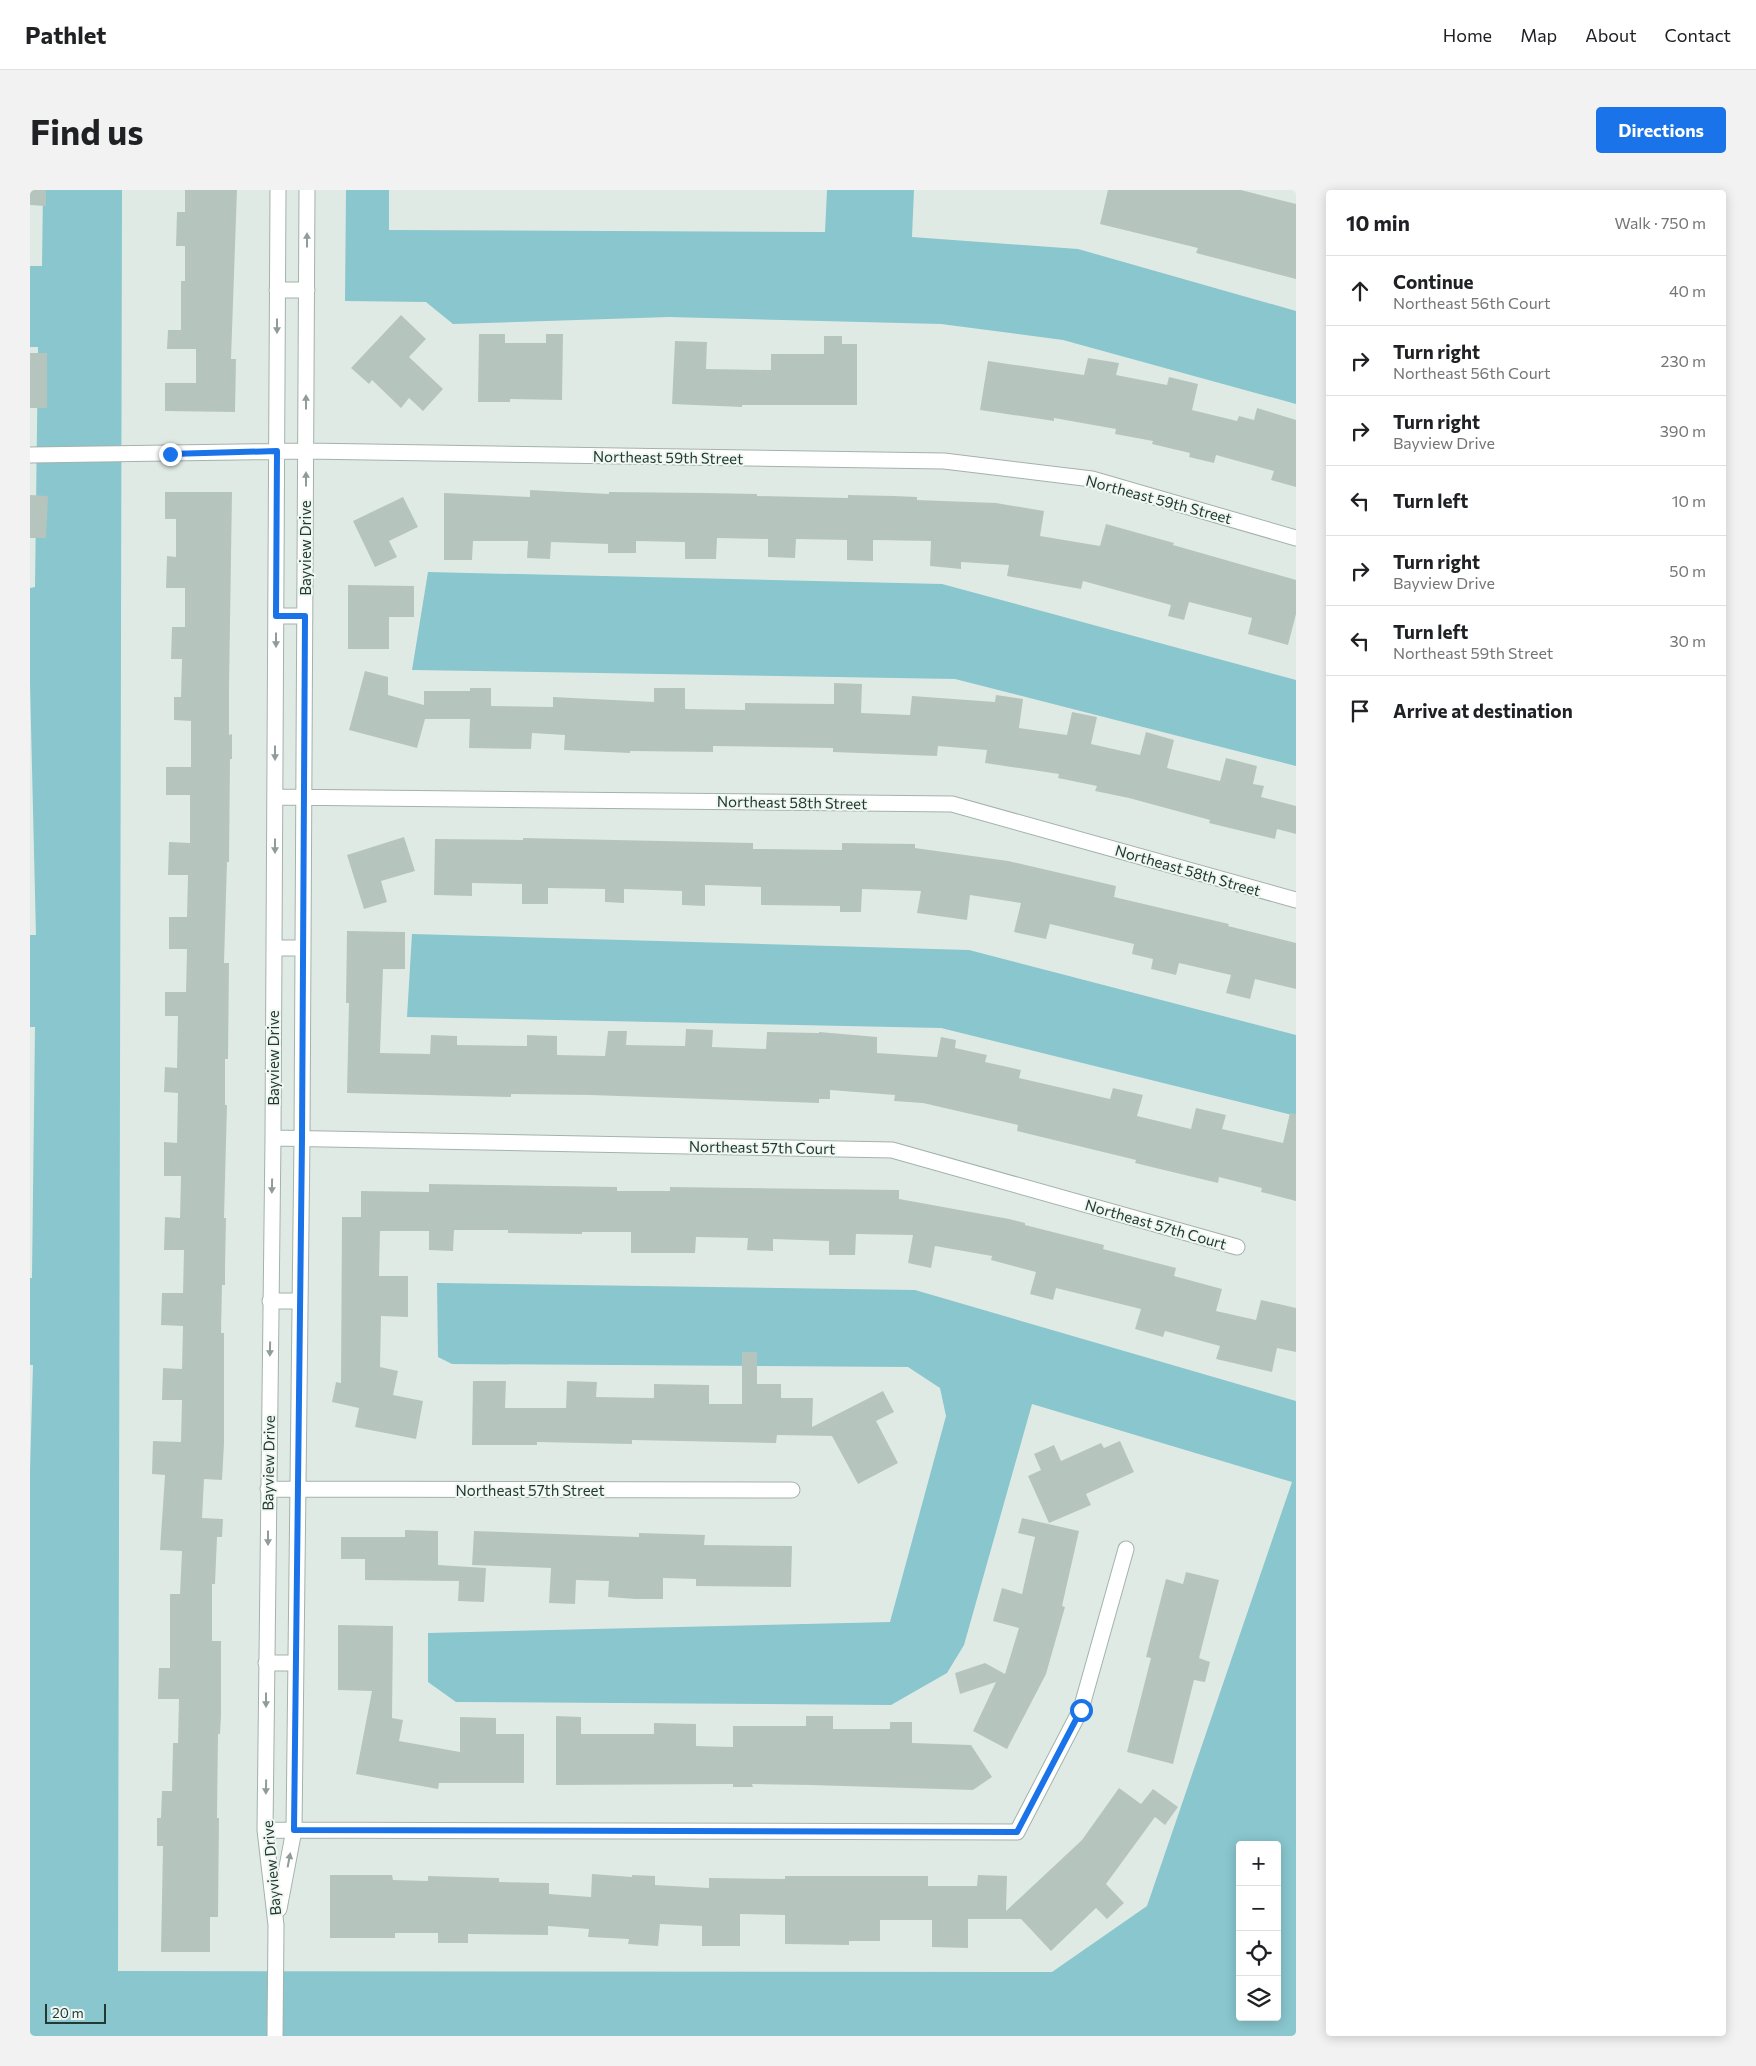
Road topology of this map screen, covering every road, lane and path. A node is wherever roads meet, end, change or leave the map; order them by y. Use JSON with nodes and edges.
{"nodes":[{"id":1,"x":278,"y":190,"type":"edge"},
{"id":2,"x":307,"y":190,"type":"edge"},
{"id":3,"x":278,"y":290,"type":"junction"},
{"id":4,"x":307,"y":290,"type":"junction"},
{"id":5,"x":277,"y":451,"type":"junction"},
{"id":6,"x":306,"y":451,"type":"junction"},
{"id":7,"x":34,"y":456,"type":"edge"},
{"id":8,"x":1296,"y":538,"type":"edge"},
{"id":9,"x":276,"y":616,"type":"junction"},
{"id":10,"x":305,"y":616,"type":"junction"},
{"id":11,"x":275,"y":797,"type":"junction"},
{"id":12,"x":304,"y":797,"type":"junction"},
{"id":13,"x":1296,"y":900,"type":"edge"},
{"id":14,"x":274,"y":948,"type":"junction"},
{"id":15,"x":303,"y":948,"type":"junction"},
{"id":16,"x":273,"y":1138,"type":"junction"},
{"id":17,"x":302,"y":1138,"type":"junction"},
{"id":18,"x":1237,"y":1247,"type":"dead end"},
{"id":19,"x":270,"y":1301,"type":"junction"},
{"id":20,"x":300,"y":1302,"type":"junction"},
{"id":21,"x":268,"y":1489,"type":"junction"},
{"id":22,"x":297,"y":1489,"type":"junction"},
{"id":23,"x":792,"y":1490,"type":"dead end"},
{"id":24,"x":1126,"y":1549,"type":"dead end"},
{"id":25,"x":266,"y":1663,"type":"junction"},
{"id":26,"x":296,"y":1663,"type":"junction"},
{"id":27,"x":265,"y":1830,"type":"junction"},
{"id":28,"x":294,"y":1830,"type":"junction"},
{"id":29,"x":276,"y":1925,"type":"junction"},
{"id":30,"x":275,"y":2036,"type":"edge"}],
"edges":[{"from":1,"to":3,"type":"street","name":"Bayview Drive"},
{"from":4,"to":2,"type":"street","name":"Bayview Drive","one_way":true},
{"from":3,"to":4,"type":"street"},
{"from":3,"to":5,"type":"street","name":"Bayview Drive","one_way":true},
{"from":6,"to":4,"type":"street","name":"Bayview Drive","one_way":true},
{"from":5,"to":6,"type":"street","name":"Northeast 59th Street"},
{"from":5,"to":7,"type":"street","name":"Northeast 59th Street"},
{"from":5,"to":9,"type":"street","name":"Bayview Drive"},
{"from":6,"to":8,"type":"street","name":"Northeast 59th Street"},
{"from":10,"to":6,"type":"street","name":"Bayview Drive","one_way":true},
{"from":9,"to":10,"type":"street"},
{"from":9,"to":11,"type":"street","name":"Bayview Drive","one_way":true},
{"from":10,"to":12,"type":"street","name":"Bayview Drive"},
{"from":11,"to":12,"type":"street","name":"Northeast 58th Street"},
{"from":11,"to":14,"type":"street","name":"Bayview Drive","one_way":true},
{"from":12,"to":13,"type":"street","name":"Northeast 58th Street"},
{"from":12,"to":15,"type":"street","name":"Bayview Drive"},
{"from":14,"to":15,"type":"street"},
{"from":14,"to":16,"type":"street","name":"Bayview Drive"},
{"from":15,"to":17,"type":"street","name":"Bayview Drive"},
{"from":16,"to":17,"type":"street","name":"Northeast 57th Court"},
{"from":16,"to":19,"type":"street","name":"Bayview Drive","one_way":true},
{"from":17,"to":18,"type":"street","name":"Northeast 57th Court"},
{"from":17,"to":20,"type":"street","name":"Bayview Drive"},
{"from":19,"to":20,"type":"street"},
{"from":19,"to":21,"type":"street","name":"Bayview Drive","one_way":true},
{"from":20,"to":22,"type":"street","name":"Bayview Drive"},
{"from":21,"to":22,"type":"street","name":"Northeast 57th Street"},
{"from":21,"to":25,"type":"street","name":"Bayview Drive","one_way":true},
{"from":22,"to":23,"type":"street","name":"Northeast 57th Street"},
{"from":22,"to":26,"type":"street","name":"Bayview Drive"},
{"from":24,"to":28,"type":"street"},
{"from":25,"to":26,"type":"street"},
{"from":25,"to":27,"type":"street","name":"Bayview Drive","one_way":true},
{"from":26,"to":28,"type":"street","name":"Bayview Drive"},
{"from":27,"to":28,"type":"street"},
{"from":27,"to":29,"type":"street","name":"Bayview Drive"},
{"from":29,"to":28,"type":"street","name":"Bayview Drive","one_way":true},
{"from":29,"to":30,"type":"street","name":"Bayview Drive"}]}
